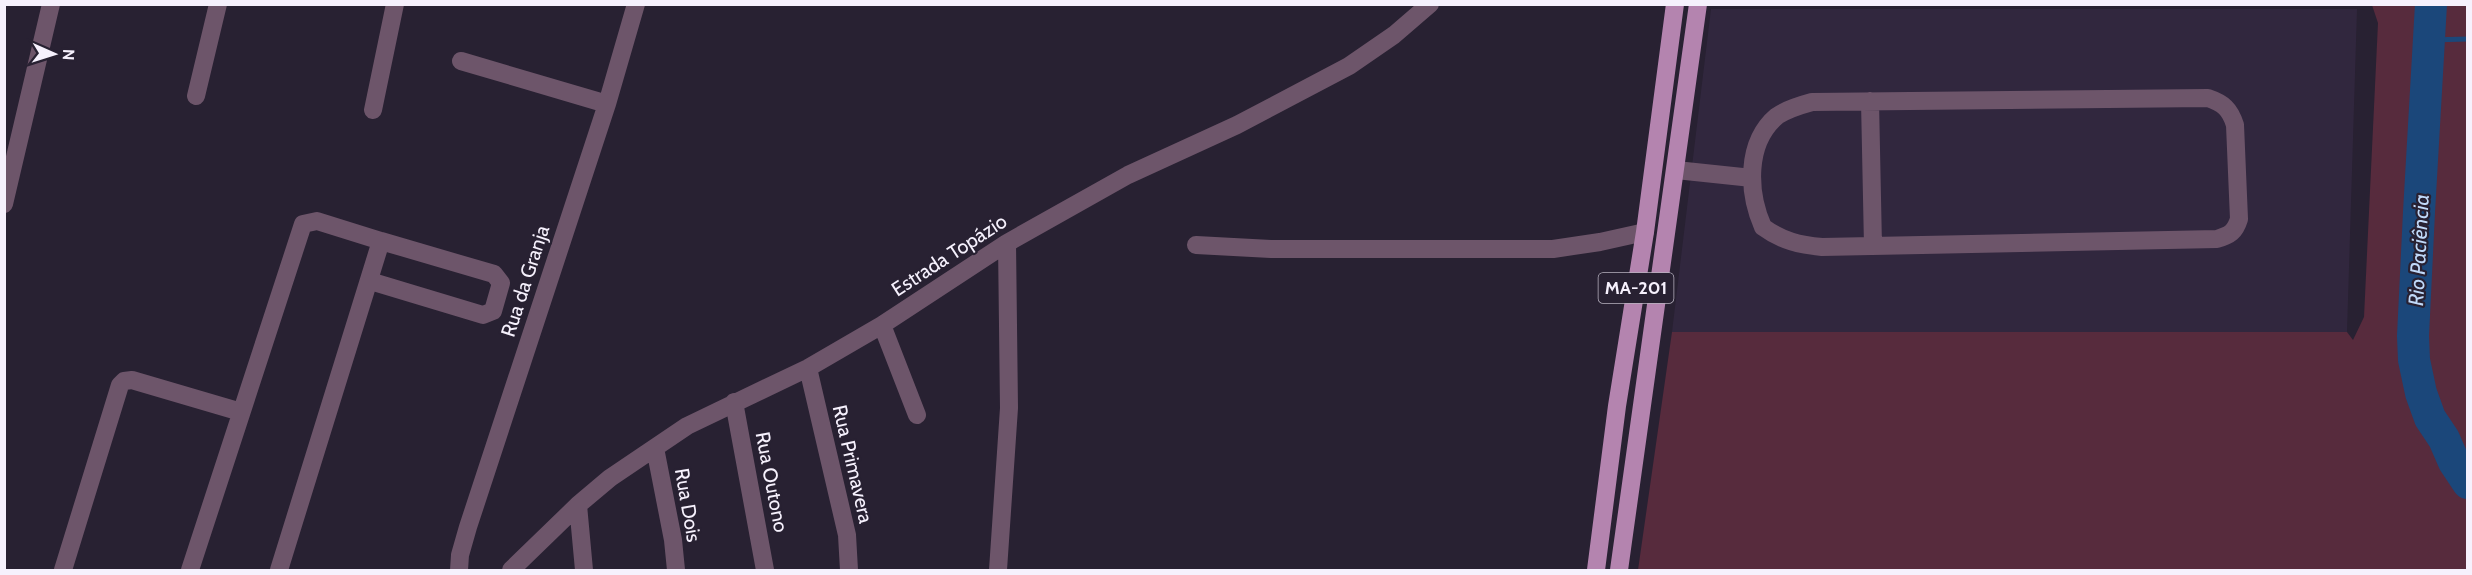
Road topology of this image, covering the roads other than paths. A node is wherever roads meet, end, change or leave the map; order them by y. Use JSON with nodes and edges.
{"nodes":[{"id":1,"x":51,"y":4,"type":"edge"},
{"id":2,"x":218,"y":4,"type":"edge"},
{"id":3,"x":395,"y":4,"type":"edge"},
{"id":4,"x":636,"y":4,"type":"edge"},
{"id":5,"x":1430,"y":4,"type":"edge"},
{"id":6,"x":1675,"y":4,"type":"edge"},
{"id":7,"x":1698,"y":4,"type":"edge"},
{"id":8,"x":460,"y":61,"type":"dead end"},
{"id":9,"x":196,"y":96,"type":"dead end"},
{"id":10,"x":1870,"y":101,"type":"junction"},
{"id":11,"x":607,"y":104,"type":"junction"},
{"id":12,"x":373,"y":110,"type":"dead end"},
{"id":13,"x":1676,"y":170,"type":"junction"},
{"id":14,"x":1752,"y":178,"type":"junction"},
{"id":15,"x":4,"y":204,"type":"edge"},
{"id":16,"x":1645,"y":232,"type":"junction"},
{"id":17,"x":381,"y":241,"type":"junction"},
{"id":18,"x":1007,"y":243,"type":"junction"},
{"id":19,"x":1196,"y":245,"type":"dead end"},
{"id":20,"x":1874,"y":246,"type":"junction"},
{"id":21,"x":370,"y":281,"type":"junction"},
{"id":22,"x":882,"y":325,"type":"junction"},
{"id":23,"x":808,"y":368,"type":"junction"},
{"id":24,"x":734,"y":402,"type":"junction"},
{"id":25,"x":241,"y":412,"type":"junction"},
{"id":26,"x":916,"y":415,"type":"dead end"},
{"id":27,"x":655,"y":448,"type":"junction"},
{"id":28,"x":578,"y":505,"type":"junction"},
{"id":29,"x":63,"y":570,"type":"edge"},
{"id":30,"x":190,"y":570,"type":"edge"},
{"id":31,"x":279,"y":570,"type":"edge"},
{"id":32,"x":459,"y":570,"type":"edge"},
{"id":33,"x":511,"y":570,"type":"edge"},
{"id":34,"x":584,"y":570,"type":"edge"},
{"id":35,"x":676,"y":570,"type":"edge"},
{"id":36,"x":765,"y":570,"type":"edge"},
{"id":37,"x":849,"y":570,"type":"edge"},
{"id":38,"x":998,"y":570,"type":"edge"},
{"id":39,"x":1596,"y":570,"type":"edge"},
{"id":40,"x":1619,"y":570,"type":"edge"}],
"edges":[{"from":1,"to":15,"type":"street"},
{"from":2,"to":9,"type":"street"},
{"from":3,"to":12,"type":"street"},
{"from":4,"to":11,"type":"street","name":"Rua da Granja"},
{"from":5,"to":18,"type":"street","name":"Estrada Topázio"},
{"from":6,"to":16,"type":"main road","number":"MA-201"},
{"from":7,"to":13,"type":"main road","number":"MA-201"},
{"from":8,"to":11,"type":"street"},
{"from":10,"to":14,"type":"street"},
{"from":10,"to":20,"type":"street"},
{"from":10,"to":20,"type":"street"},
{"from":11,"to":32,"type":"street","name":"Rua da Granja"},
{"from":13,"to":14,"type":"street"},
{"from":13,"to":40,"type":"main road","number":"MA-201"},
{"from":14,"to":20,"type":"street"},
{"from":16,"to":19,"type":"street"},
{"from":16,"to":39,"type":"main road","number":"MA-201"},
{"from":17,"to":21,"type":"street"},
{"from":17,"to":21,"type":"street"},
{"from":17,"to":25,"type":"street"},
{"from":18,"to":22,"type":"street","name":"Estrada Topázio"},
{"from":18,"to":38,"type":"street"},
{"from":21,"to":31,"type":"street"},
{"from":22,"to":23,"type":"street","name":"Estrada Topázio"},
{"from":22,"to":26,"type":"street"},
{"from":23,"to":24,"type":"street","name":"Estrada Topázio"},
{"from":23,"to":37,"type":"street","name":"Rua Primavera"},
{"from":24,"to":27,"type":"street","name":"Estrada Topázio"},
{"from":24,"to":36,"type":"street","name":"Rua Outono"},
{"from":25,"to":29,"type":"street"},
{"from":25,"to":30,"type":"street"},
{"from":27,"to":28,"type":"street","name":"Estrada Topázio"},
{"from":27,"to":35,"type":"street","name":"Rua Dois"},
{"from":28,"to":33,"type":"street","name":"Estrada Topázio"},
{"from":28,"to":34,"type":"street"}]}
